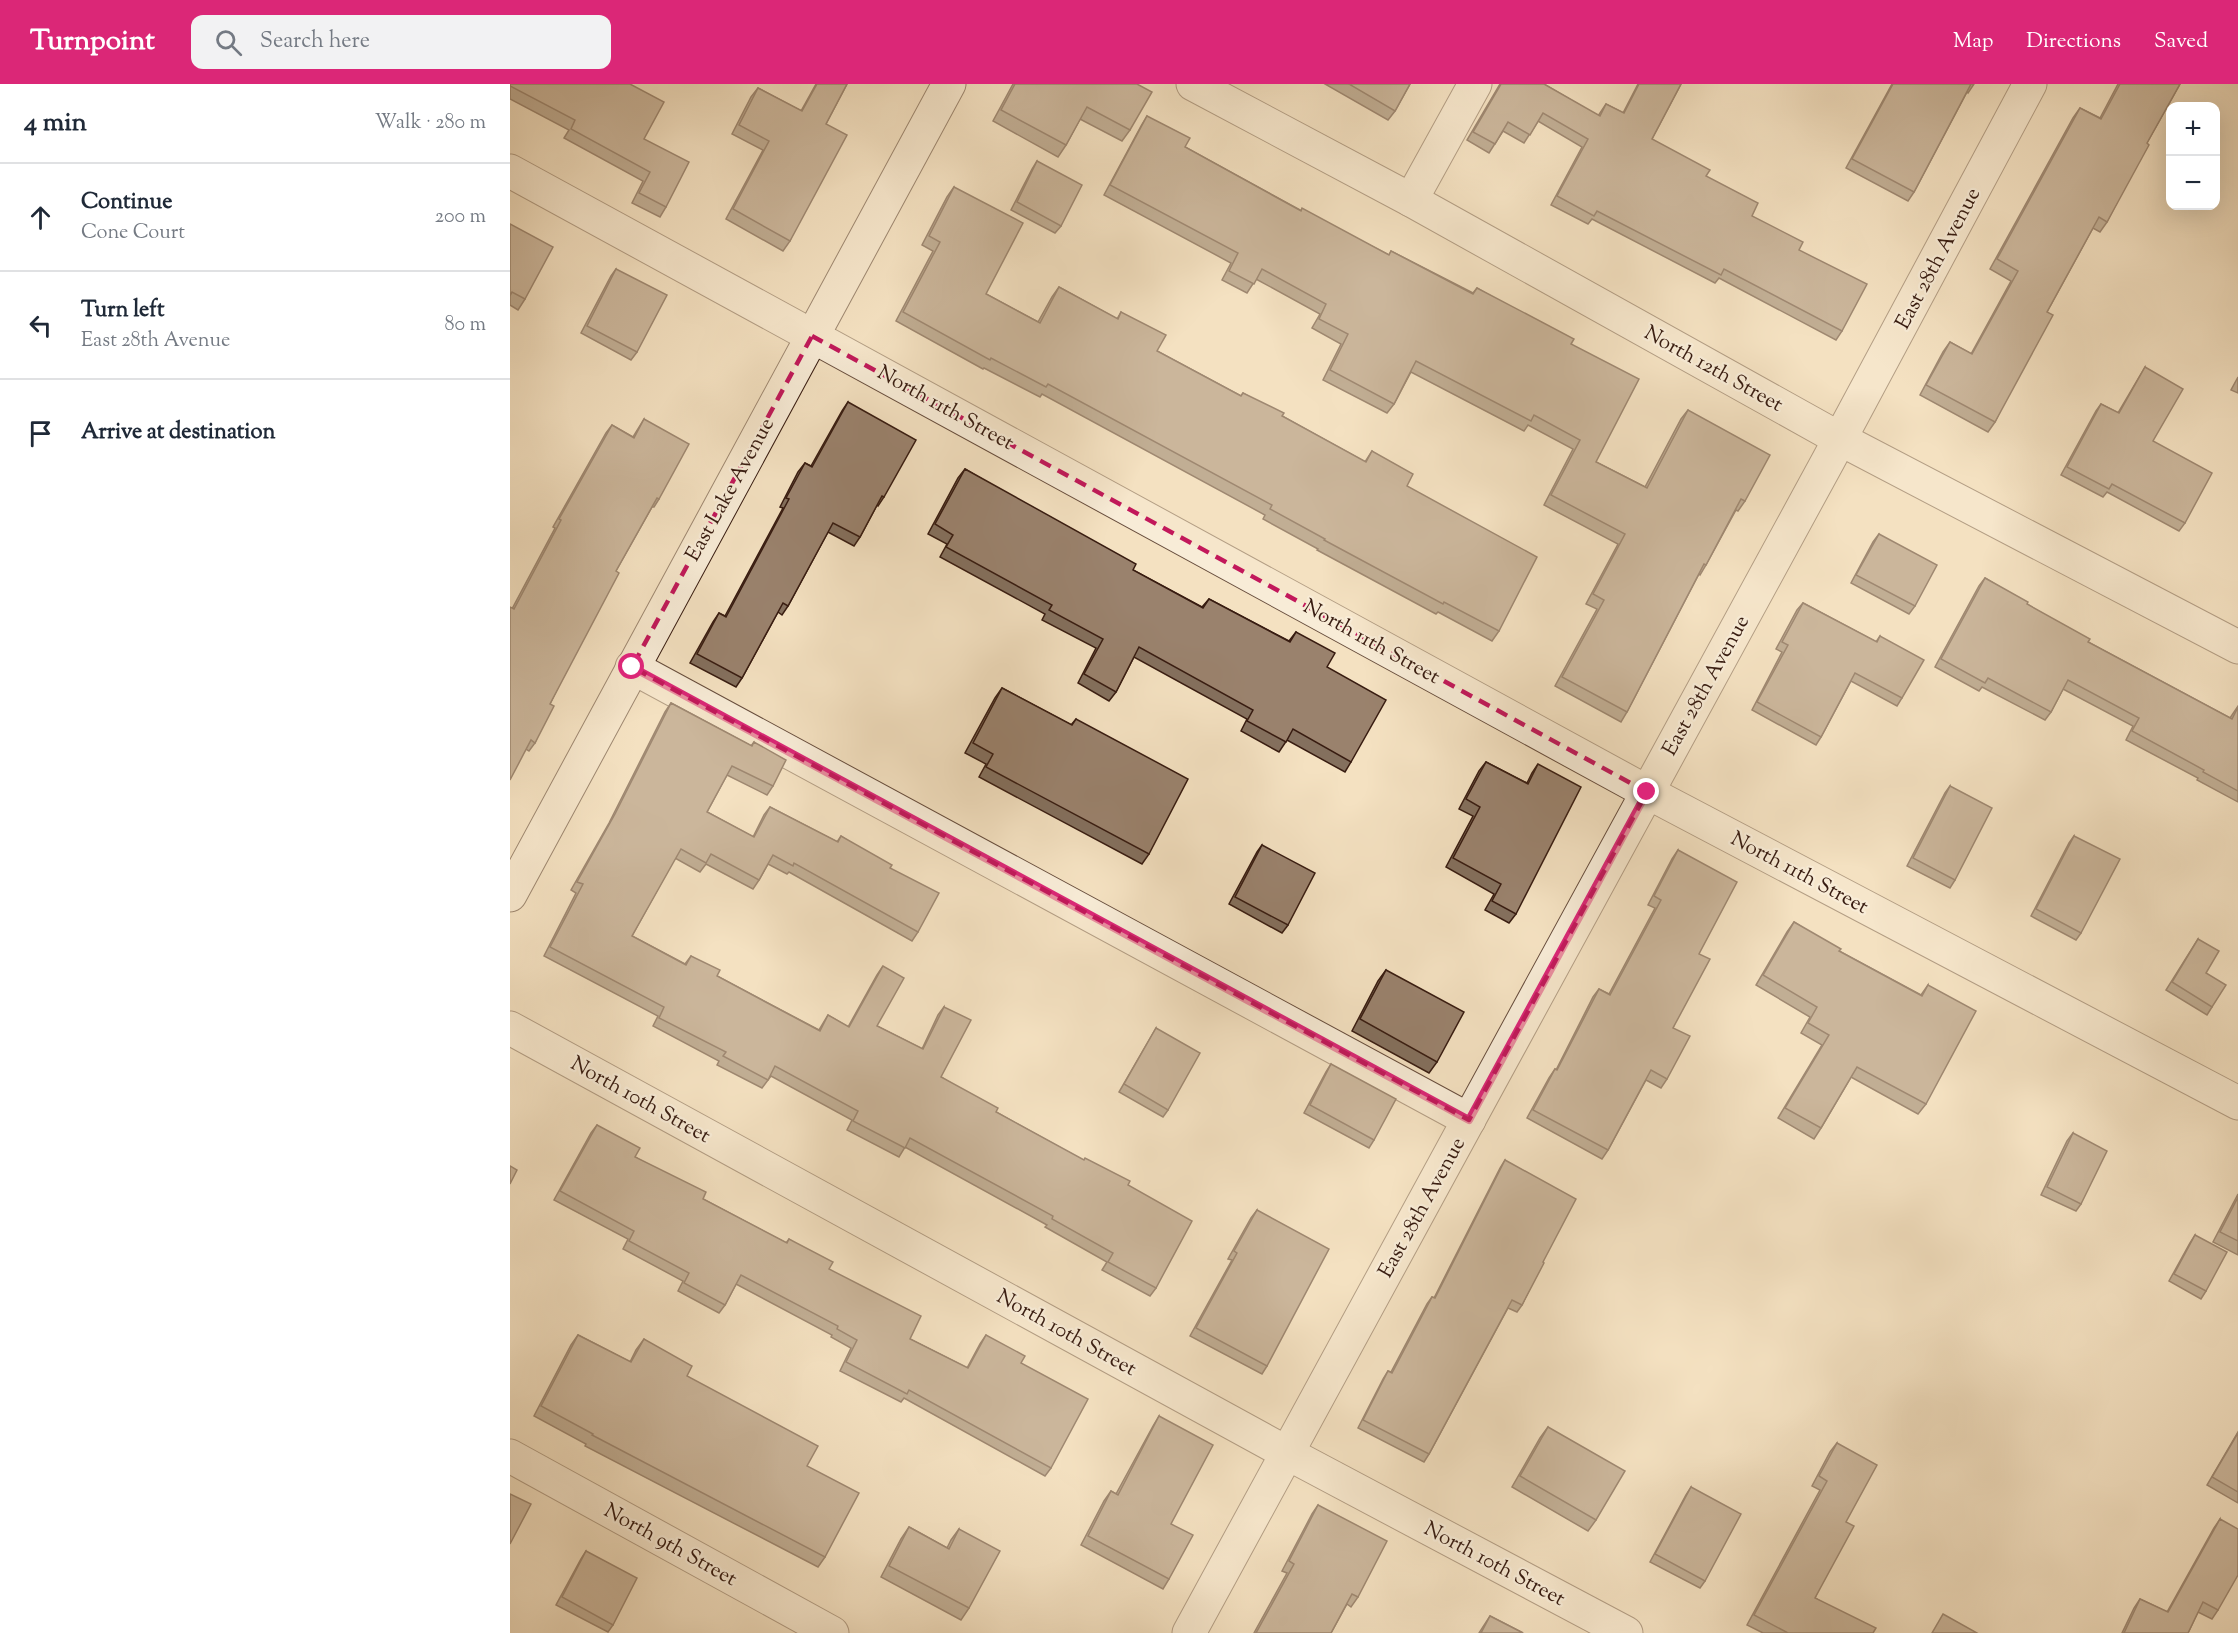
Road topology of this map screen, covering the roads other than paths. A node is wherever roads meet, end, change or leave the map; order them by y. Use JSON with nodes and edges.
{"nodes":[{"id":1,"x":949,"y":84,"type":"edge"},
{"id":2,"x":1193,"y":84,"type":"edge"},
{"id":3,"x":1475,"y":84,"type":"edge"},
{"id":4,"x":2030,"y":84,"type":"edge"},
{"id":5,"x":510,"y":171,"type":"edge"},
{"id":6,"x":1411,"y":200,"type":"junction"},
{"id":7,"x":812,"y":336,"type":"junction"},
{"id":8,"x":1840,"y":439,"type":"junction"},
{"id":9,"x":2238,"y":647,"type":"edge"},
{"id":10,"x":632,"y":667,"type":"junction"},
{"id":11,"x":1647,"y":792,"type":"junction"},
{"id":12,"x":510,"y":895,"type":"edge"},
{"id":13,"x":510,"y":1028,"type":"edge"},
{"id":14,"x":2238,"y":1103,"type":"edge"},
{"id":15,"x":1469,"y":1120,"type":"junction"},
{"id":16,"x":1287,"y":1453,"type":"junction"},
{"id":17,"x":510,"y":1456,"type":"edge"},
{"id":18,"x":831,"y":1633,"type":"edge"},
{"id":19,"x":1189,"y":1633,"type":"edge"},
{"id":20,"x":1626,"y":1633,"type":"edge"}],
"edges":[{"from":1,"to":7,"type":"street","name":"East Lake Avenue"},
{"from":2,"to":6,"type":"street","name":"North 12th Street"},
{"from":3,"to":6,"type":"street"},
{"from":4,"to":8,"type":"street","name":"East 28th Avenue"},
{"from":5,"to":7,"type":"street","name":"North 11th Street"},
{"from":6,"to":8,"type":"street","name":"North 12th Street"},
{"from":7,"to":10,"type":"street","name":"East Lake Avenue"},
{"from":7,"to":11,"type":"street","name":"North 11th Street"},
{"from":8,"to":9,"type":"street","name":"North 12th Street"},
{"from":8,"to":11,"type":"street","name":"East 28th Avenue"},
{"from":10,"to":12,"type":"street","name":"East Lake Avenue"},
{"from":10,"to":15,"type":"street"},
{"from":11,"to":14,"type":"street","name":"North 11th Street"},
{"from":11,"to":15,"type":"street","name":"East 28th Avenue"},
{"from":13,"to":16,"type":"street","name":"North 10th Street"},
{"from":15,"to":16,"type":"street","name":"East 28th Avenue"},
{"from":16,"to":19,"type":"street","name":"East 28th Avenue"},
{"from":16,"to":20,"type":"street","name":"North 10th Street"},
{"from":17,"to":18,"type":"street","name":"North 9th Street"}]}
